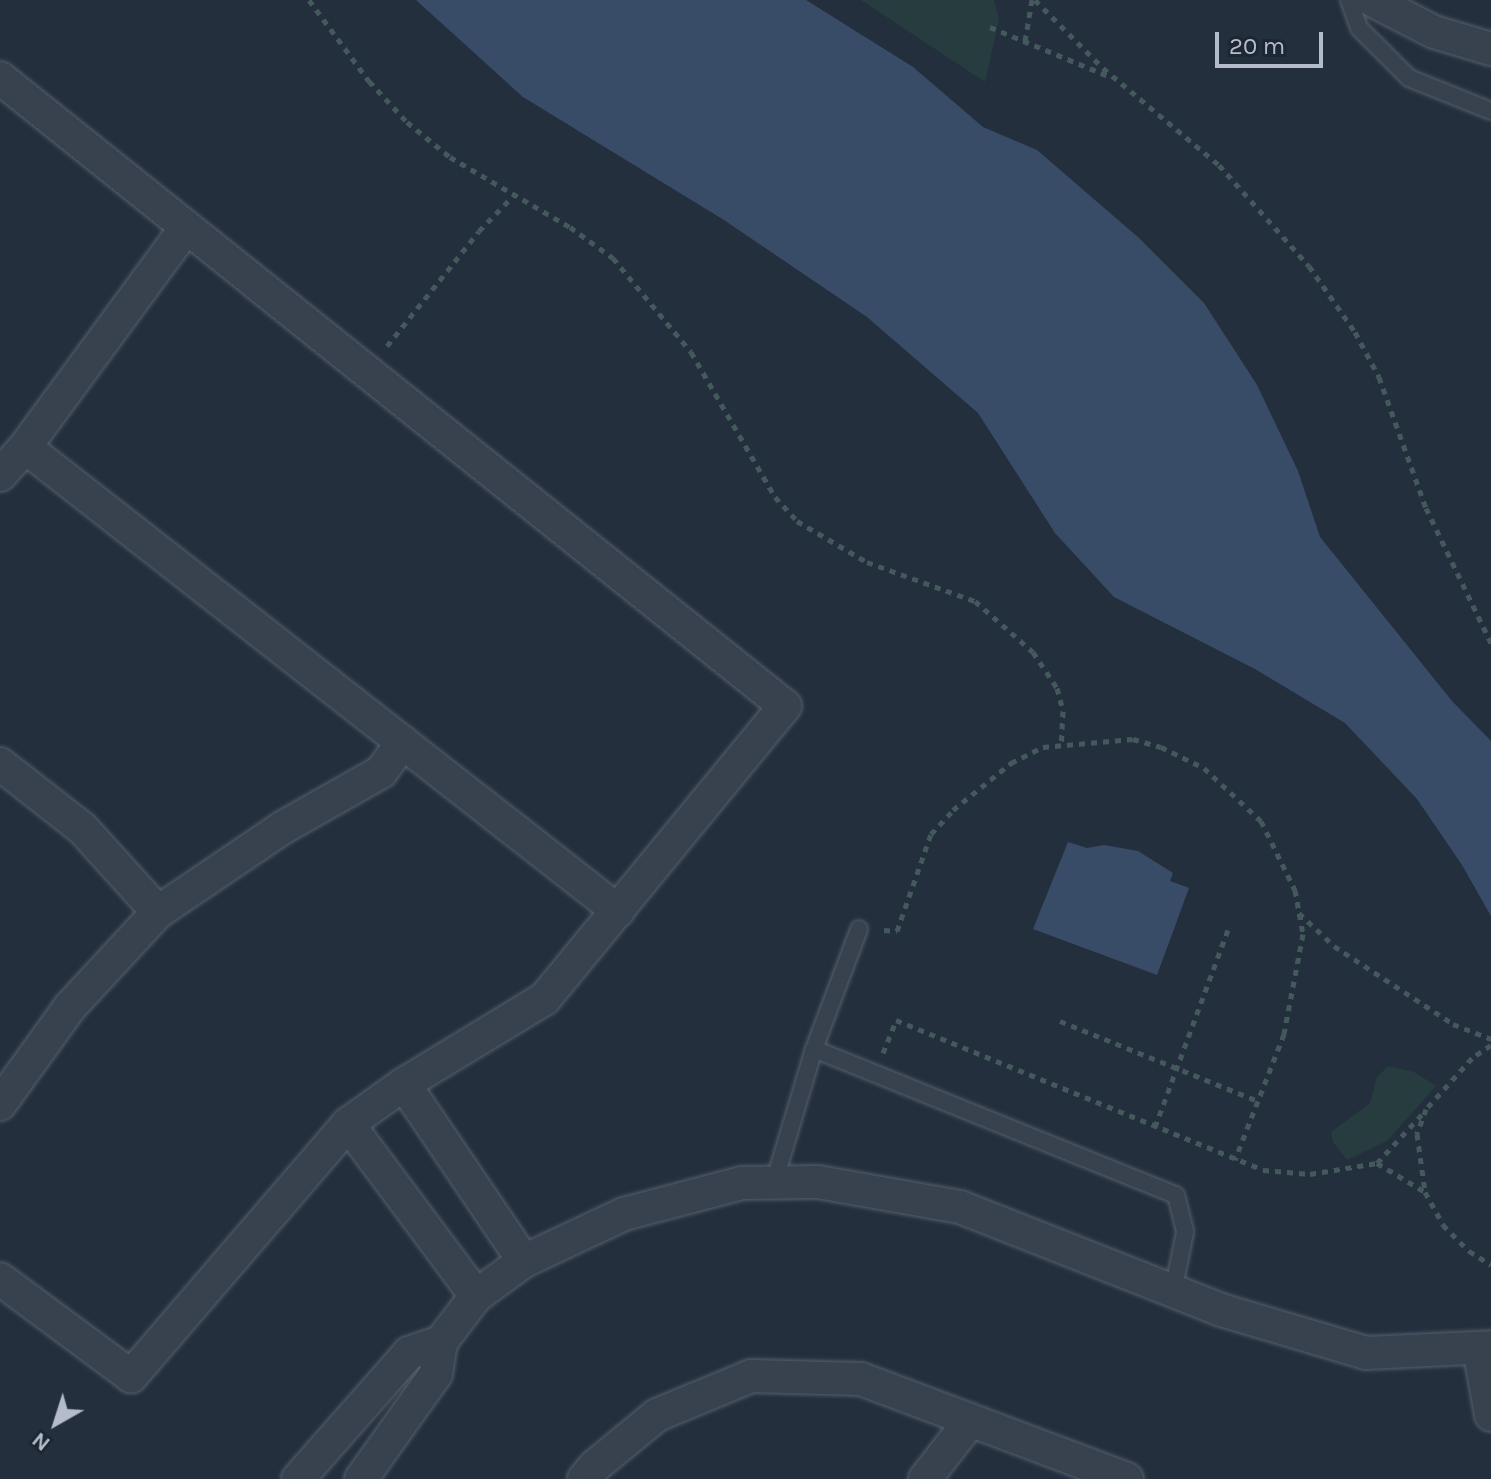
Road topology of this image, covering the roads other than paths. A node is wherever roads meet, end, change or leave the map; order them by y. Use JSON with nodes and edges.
{"nodes":[{"id":1,"x":1349,"y":0,"type":"edge"},
{"id":2,"x":1372,"y":0,"type":"edge"},
{"id":3,"x":1491,"y":49,"type":"edge"},
{"id":4,"x":0,"y":78,"type":"edge"},
{"id":5,"x":1491,"y":111,"type":"edge"},
{"id":6,"x":186,"y":228,"type":"junction"},
{"id":7,"x":25,"y":447,"type":"junction"},
{"id":8,"x":0,"y":475,"type":"edge"},
{"id":9,"x":403,"y":742,"type":"junction"},
{"id":10,"x":0,"y":764,"type":"edge"},
{"id":11,"x":618,"y":911,"type":"junction"},
{"id":12,"x":158,"y":912,"type":"junction"},
{"id":13,"x":859,"y":929,"type":"road end"},
{"id":14,"x":814,"y":1049,"type":"junction"},
{"id":15,"x":404,"y":1084,"type":"junction"},
{"id":16,"x":0,"y":1104,"type":"edge"},
{"id":17,"x":348,"y":1124,"type":"junction"},
{"id":18,"x":774,"y":1183,"type":"junction"},
{"id":19,"x":524,"y":1261,"type":"junction"},
{"id":20,"x":0,"y":1279,"type":"edge"},
{"id":21,"x":1173,"y":1292,"type":"junction"},
{"id":22,"x":476,"y":1296,"type":"junction"},
{"id":23,"x":441,"y":1342,"type":"junction"},
{"id":24,"x":1485,"y":1348,"type":"edge"},
{"id":25,"x":1491,"y":1415,"type":"edge"},
{"id":26,"x":970,"y":1421,"type":"junction"},
{"id":27,"x":298,"y":1479,"type":"edge"},
{"id":28,"x":361,"y":1479,"type":"edge"},
{"id":29,"x":584,"y":1479,"type":"edge"},
{"id":30,"x":925,"y":1479,"type":"edge"},
{"id":31,"x":1127,"y":1479,"type":"edge"}],
"edges":[{"from":1,"to":5,"type":"lane"},
{"from":2,"to":3,"type":"street"},
{"from":4,"to":6,"type":"street"},
{"from":6,"to":7,"type":"street"},
{"from":6,"to":11,"type":"street"},
{"from":7,"to":8,"type":"street"},
{"from":7,"to":9,"type":"street"},
{"from":9,"to":11,"type":"street"},
{"from":9,"to":12,"type":"street"},
{"from":10,"to":12,"type":"street"},
{"from":11,"to":15,"type":"street"},
{"from":12,"to":16,"type":"street"},
{"from":13,"to":14,"type":"lane"},
{"from":14,"to":18,"type":"lane"},
{"from":14,"to":21,"type":"lane"},
{"from":15,"to":17,"type":"street"},
{"from":15,"to":19,"type":"street"},
{"from":17,"to":20,"type":"street"},
{"from":17,"to":22,"type":"street"},
{"from":18,"to":19,"type":"street"},
{"from":18,"to":21,"type":"street"},
{"from":19,"to":22,"type":"street"},
{"from":21,"to":24,"type":"street"},
{"from":22,"to":23,"type":"street"},
{"from":23,"to":27,"type":"street"},
{"from":23,"to":28,"type":"street"},
{"from":24,"to":25,"type":"street"},
{"from":26,"to":29,"type":"street"},
{"from":26,"to":30,"type":"street"},
{"from":26,"to":31,"type":"street"}]}
